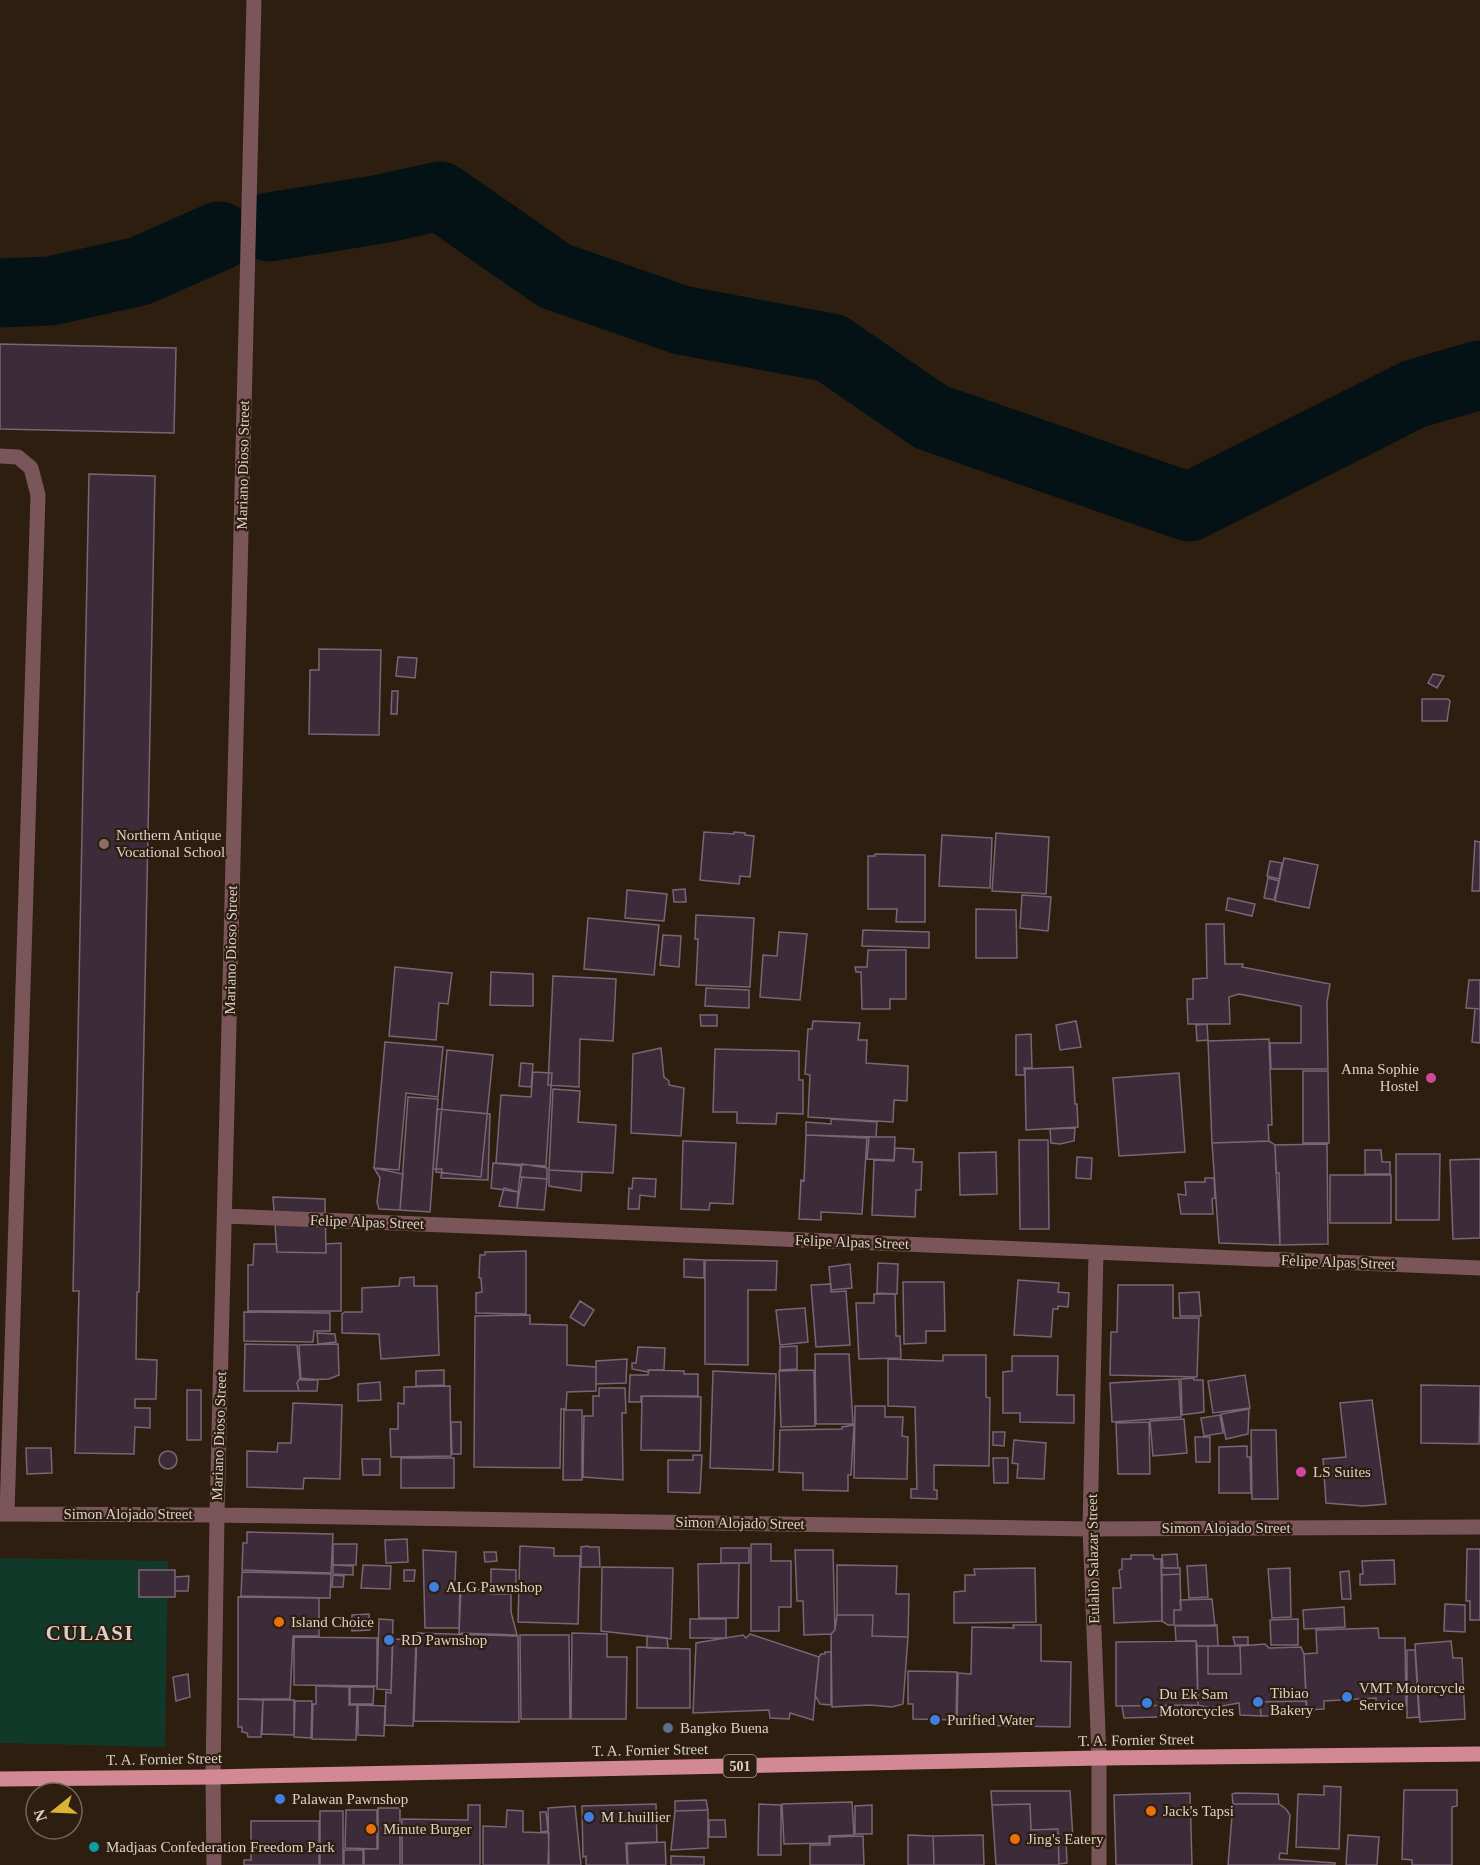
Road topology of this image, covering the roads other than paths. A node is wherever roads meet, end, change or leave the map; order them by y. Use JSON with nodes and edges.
{"nodes":[{"id":1,"x":254,"y":0,"type":"edge"},
{"id":2,"x":0,"y":456,"type":"edge"},
{"id":3,"x":225,"y":1216,"type":"junction"},
{"id":4,"x":1096,"y":1252,"type":"junction"},
{"id":5,"x":1480,"y":1268,"type":"edge"},
{"id":6,"x":3,"y":1514,"type":"edge"},
{"id":7,"x":217,"y":1515,"type":"junction"},
{"id":8,"x":1480,"y":1527,"type":"edge"},
{"id":9,"x":1090,"y":1529,"type":"junction"},
{"id":10,"x":1480,"y":1754,"type":"edge"},
{"id":11,"x":1099,"y":1758,"type":"junction"},
{"id":12,"x":213,"y":1777,"type":"junction"},
{"id":13,"x":0,"y":1779,"type":"edge"},
{"id":14,"x":214,"y":1865,"type":"edge"},
{"id":15,"x":1099,"y":1865,"type":"edge"}],
"edges":[{"from":1,"to":3,"type":"street","name":"Mariano Dioso Street"},
{"from":2,"to":6,"type":"street"},
{"from":3,"to":4,"type":"street","name":"Felipe Alpas Street"},
{"from":3,"to":7,"type":"street","name":"Mariano Dioso Street"},
{"from":4,"to":5,"type":"street","name":"Felipe Alpas Street"},
{"from":4,"to":9,"type":"street","name":"Eulalio Salazar Street"},
{"from":6,"to":7,"type":"street","name":"Simon Alojado Street"},
{"from":7,"to":9,"type":"street","name":"Simon Alojado Street"},
{"from":7,"to":12,"type":"street","name":"Mariano Dioso Street"},
{"from":8,"to":9,"type":"street","name":"Simon Alojado Street"},
{"from":9,"to":11,"type":"street","name":"Eulalio Salazar Street"},
{"from":10,"to":11,"type":"main road","name":"T. A. Fornier Street","number":"501"},
{"from":11,"to":12,"type":"main road","name":"T. A. Fornier Street","number":"501"},
{"from":11,"to":15,"type":"street","name":"Eulalio Salazar Street"},
{"from":12,"to":13,"type":"main road","name":"T. A. Fornier Street","number":"501"},
{"from":12,"to":14,"type":"street","name":"Mariano Dioso Street"}]}
